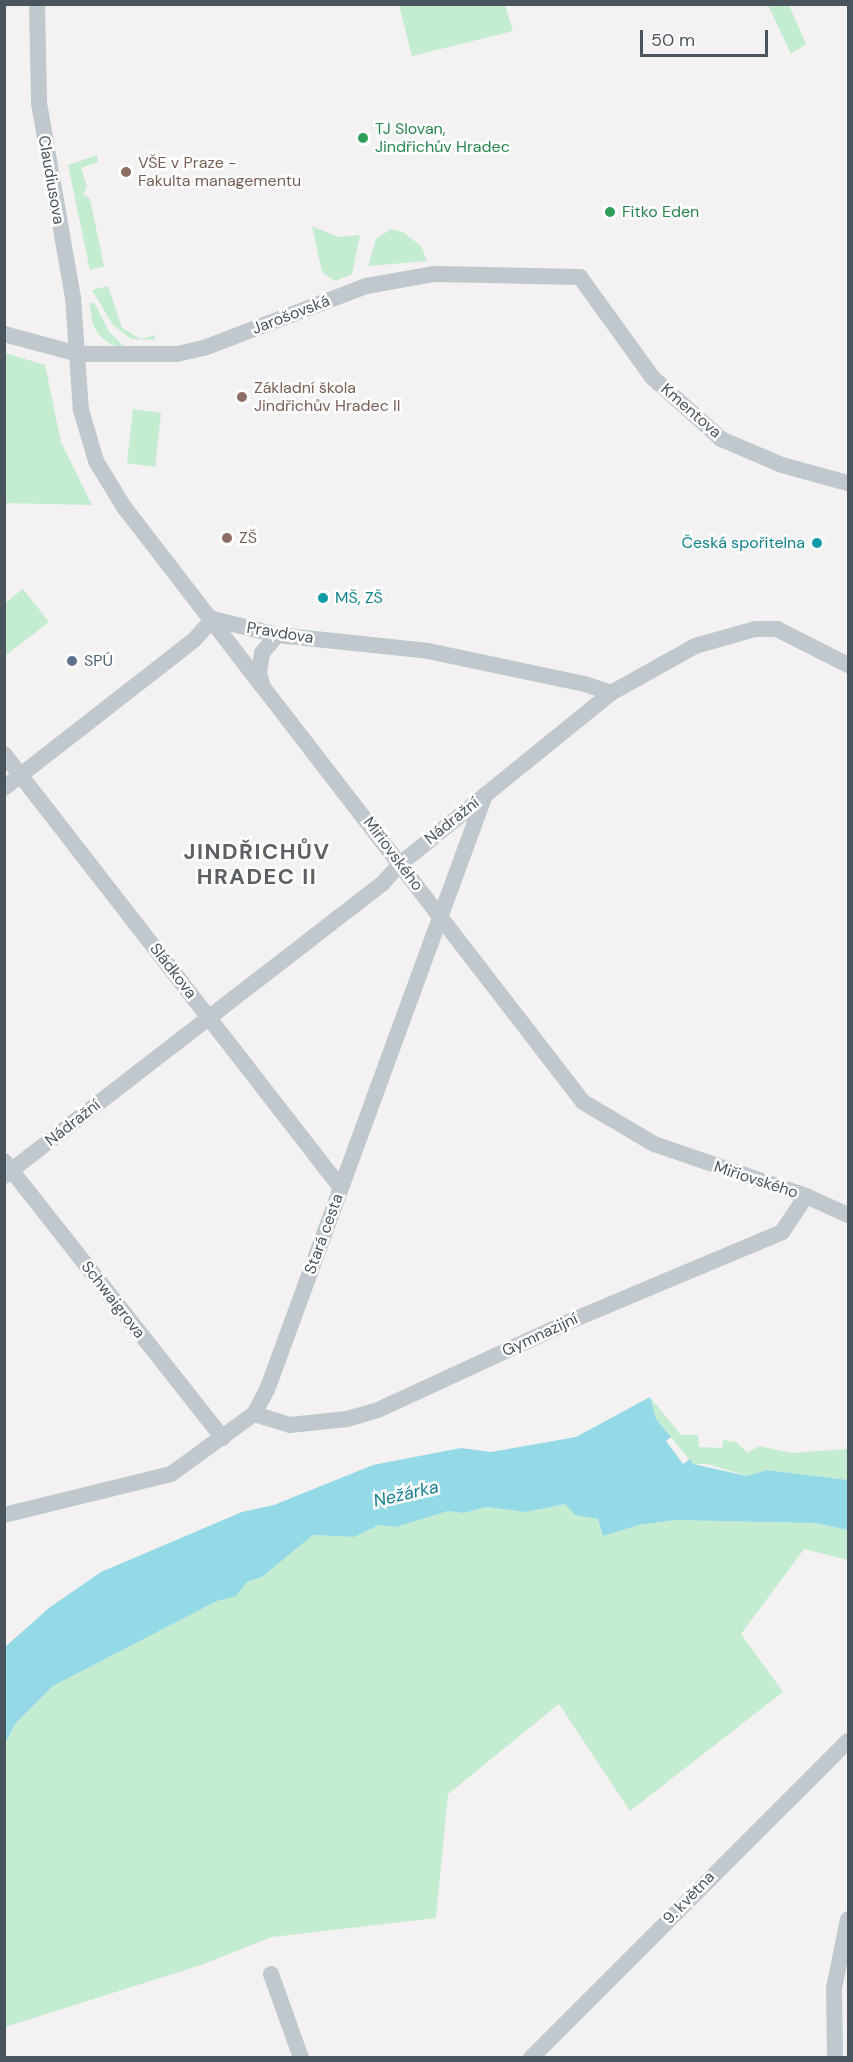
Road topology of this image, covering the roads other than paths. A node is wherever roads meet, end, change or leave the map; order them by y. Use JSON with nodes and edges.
{"nodes":[{"id":1,"x":37,"y":4,"type":"edge"},
{"id":2,"x":580,"y":278,"type":"joint"},
{"id":3,"x":4,"y":334,"type":"edge"},
{"id":4,"x":78,"y":354,"type":"junction"},
{"id":5,"x":849,"y":483,"type":"edge"},
{"id":6,"x":213,"y":619,"type":"junction"},
{"id":7,"x":277,"y":635,"type":"junction"},
{"id":8,"x":849,"y":665,"type":"edge"},
{"id":9,"x":262,"y":684,"type":"junction"},
{"id":10,"x":611,"y":693,"type":"junction"},
{"id":11,"x":4,"y":754,"type":"edge"},
{"id":12,"x":21,"y":775,"type":"junction"},
{"id":13,"x":4,"y":788,"type":"edge"},
{"id":14,"x":485,"y":795,"type":"junction"},
{"id":15,"x":400,"y":864,"type":"junction"},
{"id":16,"x":443,"y":918,"type":"junction"},
{"id":17,"x":209,"y":1017,"type":"junction"},
{"id":18,"x":7,"y":1169,"type":"edge"},
{"id":19,"x":341,"y":1188,"type":"junction"},
{"id":20,"x":806,"y":1196,"type":"junction"},
{"id":21,"x":849,"y":1215,"type":"edge"},
{"id":22,"x":254,"y":1414,"type":"junction"},
{"id":23,"x":223,"y":1438,"type":"junction"},
{"id":24,"x":4,"y":1515,"type":"edge"},
{"id":25,"x":849,"y":1741,"type":"edge"},
{"id":26,"x":849,"y":1919,"type":"edge"},
{"id":27,"x":271,"y":1974,"type":"dead end"},
{"id":28,"x":302,"y":2058,"type":"edge"},
{"id":29,"x":531,"y":2058,"type":"edge"},
{"id":30,"x":835,"y":2058,"type":"edge"}],
"edges":[{"from":1,"to":4,"type":"street","name":"Claudiusova"},
{"from":2,"to":4,"type":"street","name":"Jarošovská"},
{"from":2,"to":5,"type":"street","name":"Kmentova"},
{"from":3,"to":4,"type":"street","name":"Jarošovská"},
{"from":4,"to":6,"type":"street","name":"Miřiovského"},
{"from":6,"to":7,"type":"street","name":"Pravdova"},
{"from":6,"to":9,"type":"street","name":"Miřiovského"},
{"from":6,"to":12,"type":"street"},
{"from":7,"to":9,"type":"street"},
{"from":7,"to":10,"type":"street","name":"Pravdova"},
{"from":8,"to":10,"type":"street","name":"Nádražní"},
{"from":9,"to":15,"type":"street","name":"Miřiovského"},
{"from":10,"to":14,"type":"street","name":"Nádražní"},
{"from":11,"to":12,"type":"street","name":"Sládkova"},
{"from":12,"to":13,"type":"street"},
{"from":12,"to":17,"type":"street","name":"Sládkova"},
{"from":14,"to":15,"type":"street","name":"Nádražní"},
{"from":14,"to":16,"type":"street","name":"Stará cesta"},
{"from":15,"to":16,"type":"street","name":"Miřiovského"},
{"from":15,"to":17,"type":"street","name":"Nádražní"},
{"from":16,"to":19,"type":"street","name":"Stará cesta"},
{"from":16,"to":20,"type":"street","name":"Miřiovského"},
{"from":17,"to":18,"type":"street","name":"Nádražní"},
{"from":17,"to":19,"type":"street","name":"Sládkova"},
{"from":18,"to":23,"type":"street","name":"Schwaigrova"},
{"from":19,"to":22,"type":"street","name":"Stará cesta"},
{"from":20,"to":21,"type":"street","name":"Miřiovského"},
{"from":20,"to":22,"type":"street","name":"Gymnazijní"},
{"from":22,"to":23,"type":"street","name":"Stará cesta"},
{"from":23,"to":24,"type":"street","name":"Stará cesta"},
{"from":25,"to":29,"type":"street","name":"9. května"},
{"from":26,"to":30,"type":"street"},
{"from":27,"to":28,"type":"street"}]}
